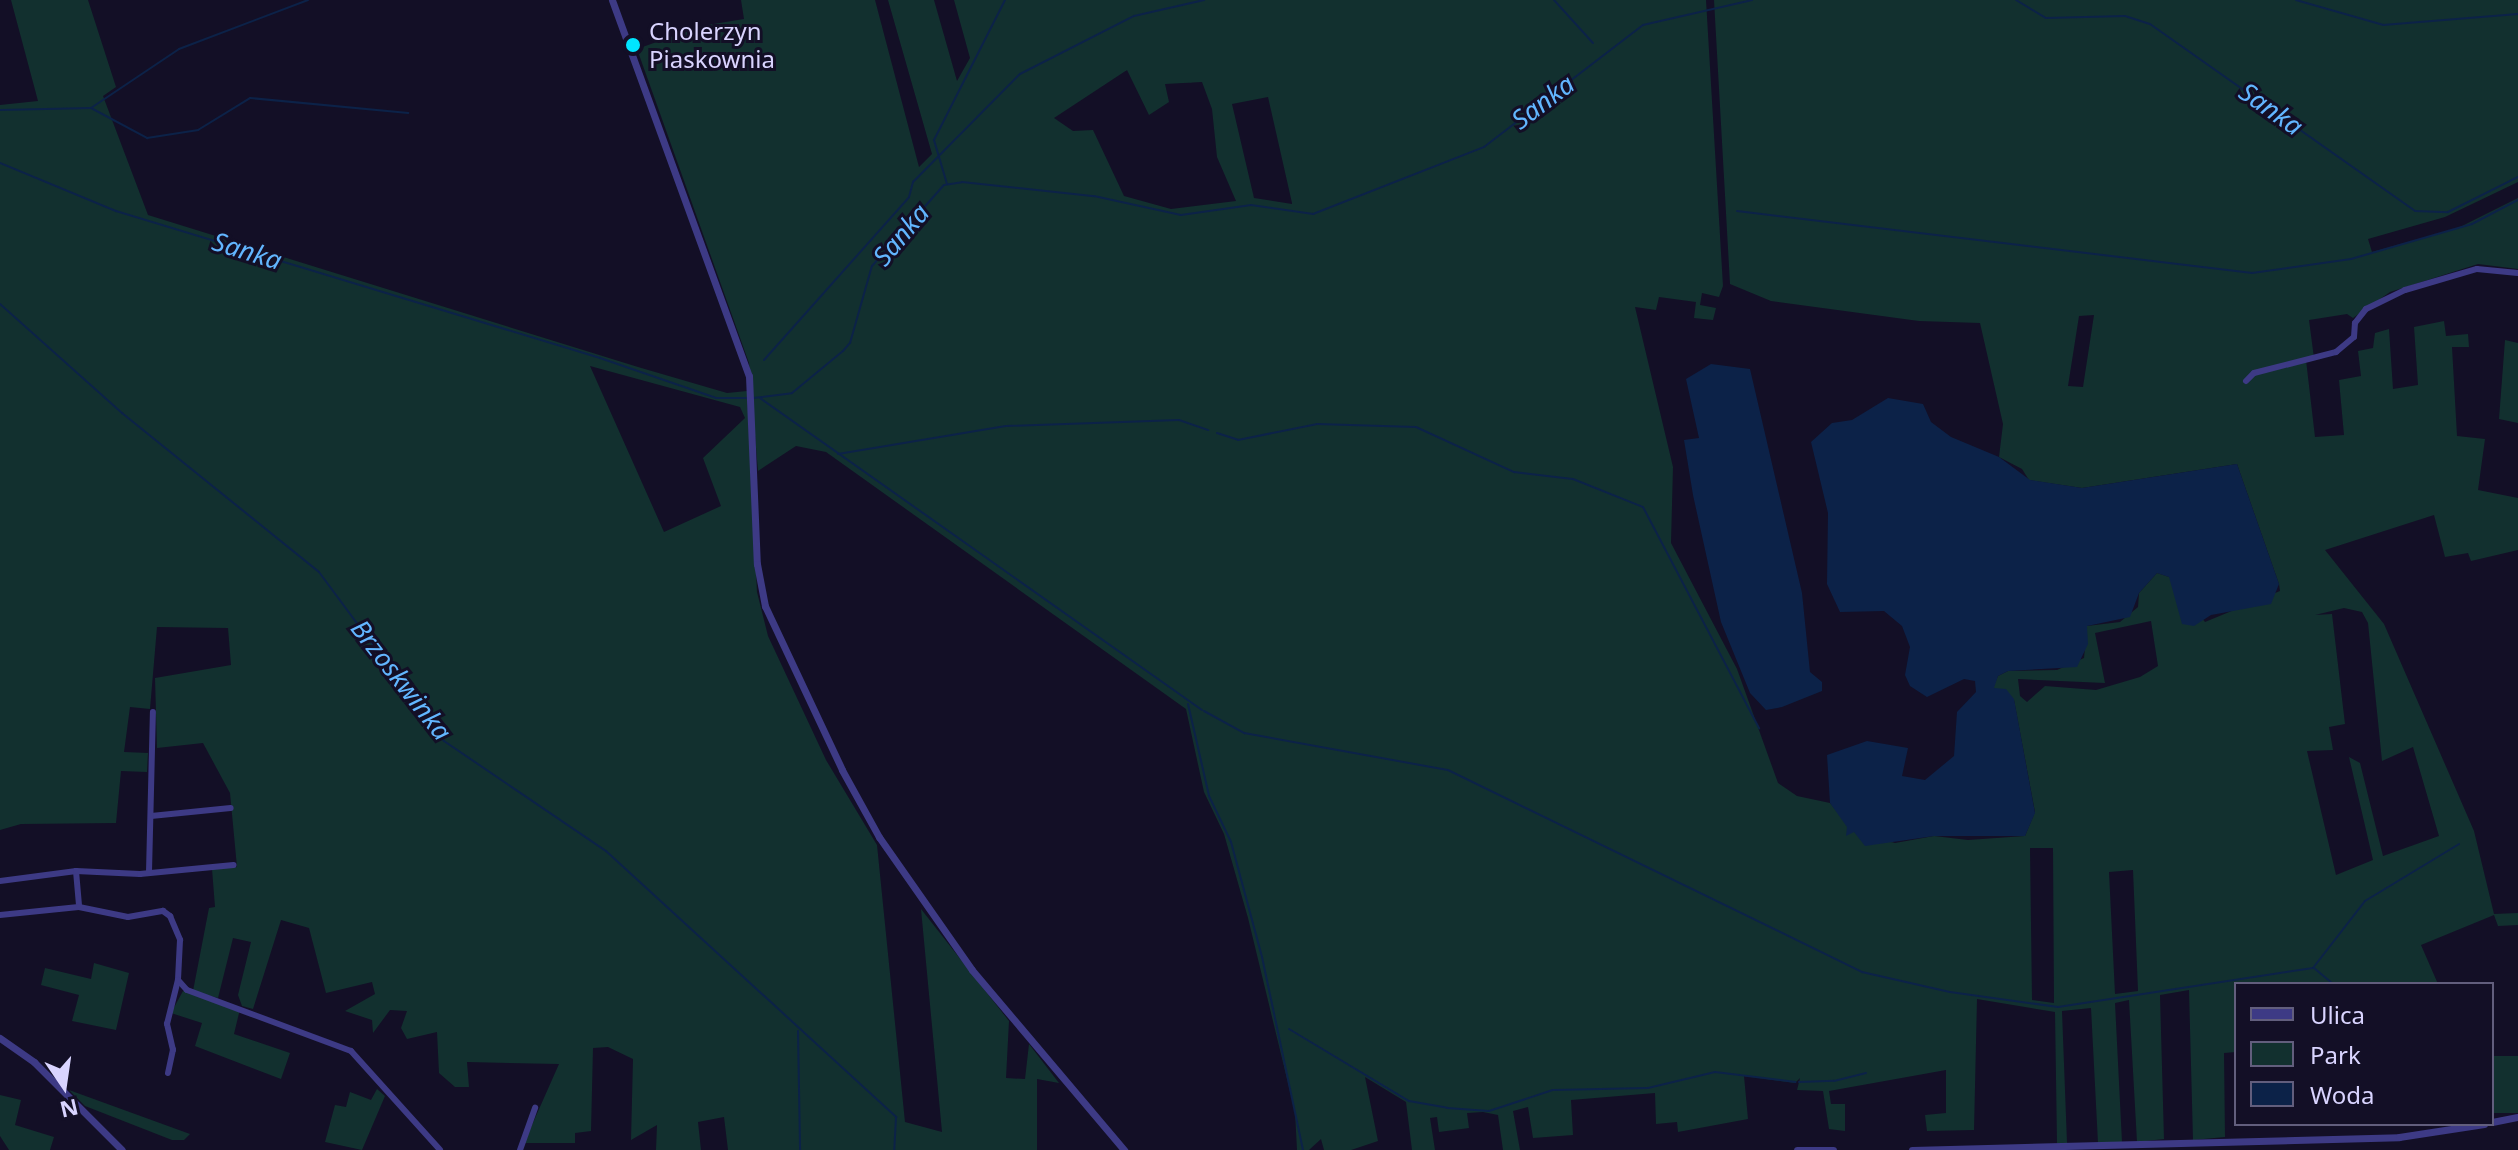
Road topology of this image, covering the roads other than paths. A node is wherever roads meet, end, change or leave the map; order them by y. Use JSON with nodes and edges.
{"nodes":[{"id":1,"x":612,"y":0,"type":"edge"},
{"id":2,"x":2518,"y":273,"type":"edge"},
{"id":3,"x":2246,"y":381,"type":"dead end"},
{"id":4,"x":153,"y":712,"type":"dead end"},
{"id":5,"x":231,"y":808,"type":"dead end"},
{"id":6,"x":151,"y":816,"type":"junction"},
{"id":7,"x":234,"y":865,"type":"dead end"},
{"id":8,"x":76,"y":871,"type":"junction"},
{"id":9,"x":149,"y":872,"type":"junction"},
{"id":10,"x":0,"y":881,"type":"edge"},
{"id":11,"x":79,"y":907,"type":"junction"},
{"id":12,"x":0,"y":915,"type":"edge"},
{"id":13,"x":178,"y":980,"type":"junction"},
{"id":14,"x":0,"y":1038,"type":"edge"},
{"id":15,"x":168,"y":1073,"type":"dead end"},
{"id":16,"x":535,"y":1108,"type":"dead end"},
{"id":17,"x":2516,"y":1117,"type":"edge"},
{"id":18,"x":2494,"y":1122,"type":"edge"},
{"id":19,"x":2471,"y":1126,"type":"edge"},
{"id":20,"x":122,"y":1150,"type":"edge"},
{"id":21,"x":440,"y":1150,"type":"edge"},
{"id":22,"x":520,"y":1150,"type":"edge"},
{"id":23,"x":1124,"y":1150,"type":"edge"},
{"id":24,"x":1797,"y":1150,"type":"edge"},
{"id":25,"x":1833,"y":1150,"type":"edge"},
{"id":26,"x":1912,"y":1150,"type":"edge"}],
"edges":[{"from":1,"to":23,"type":"street"},
{"from":2,"to":3,"type":"street"},
{"from":4,"to":6,"type":"street"},
{"from":5,"to":6,"type":"street"},
{"from":6,"to":9,"type":"street"},
{"from":7,"to":9,"type":"street"},
{"from":8,"to":9,"type":"street"},
{"from":8,"to":10,"type":"street"},
{"from":8,"to":11,"type":"street"},
{"from":11,"to":12,"type":"street"},
{"from":11,"to":13,"type":"street"},
{"from":13,"to":15,"type":"street"},
{"from":13,"to":21,"type":"street"},
{"from":14,"to":20,"type":"street"},
{"from":16,"to":22,"type":"street"},
{"from":17,"to":18,"type":"street"},
{"from":19,"to":26,"type":"street"},
{"from":24,"to":25,"type":"street"}]}
